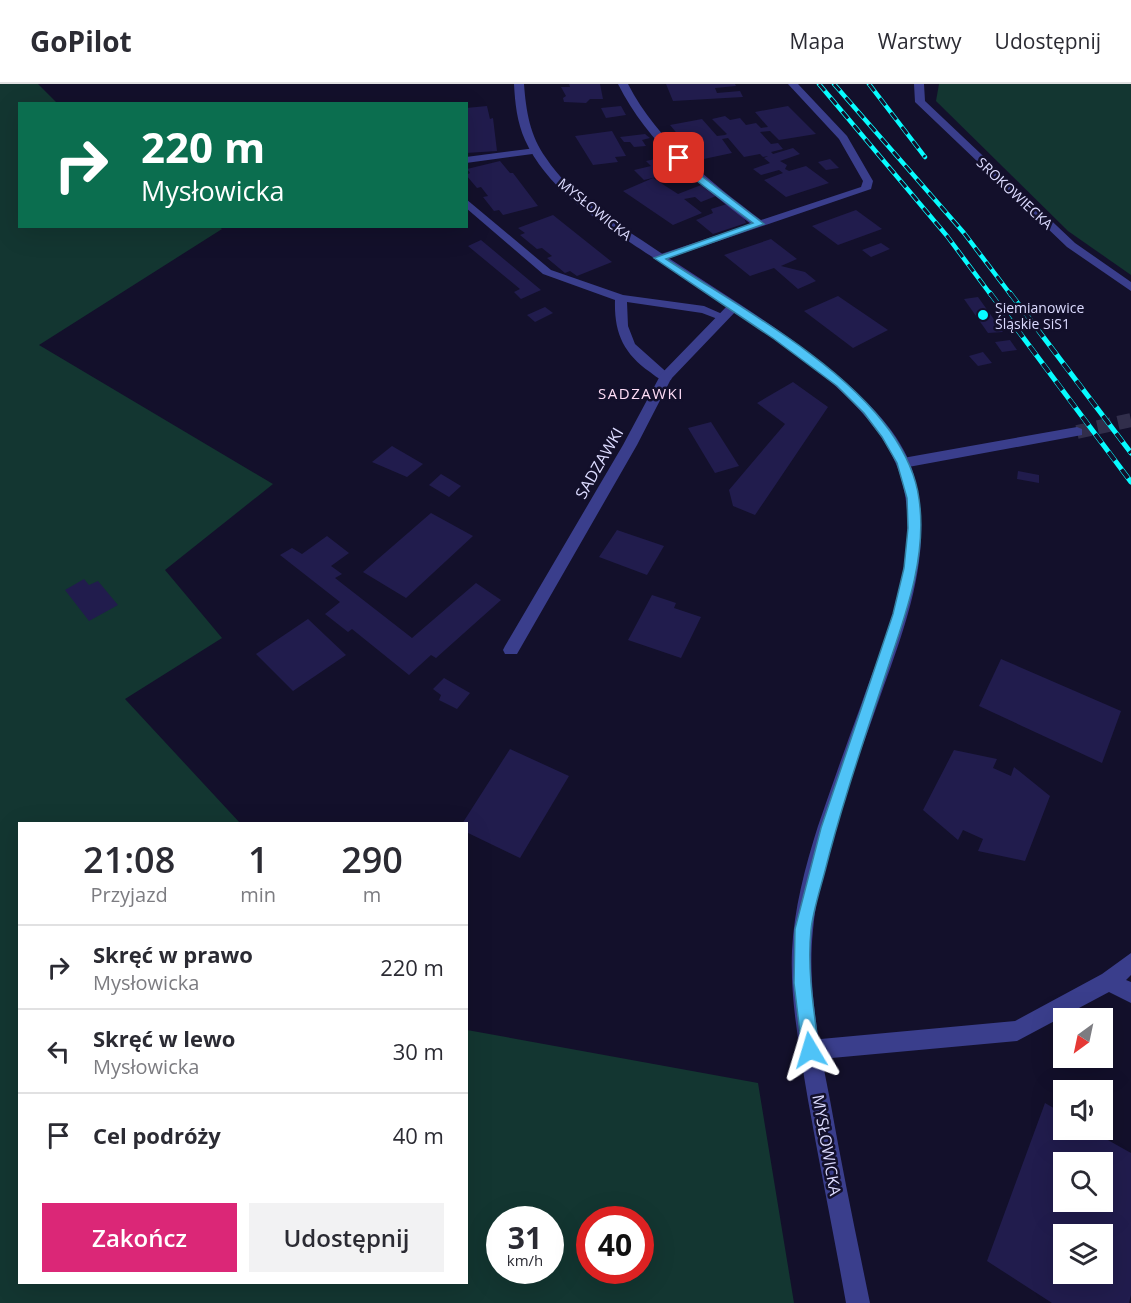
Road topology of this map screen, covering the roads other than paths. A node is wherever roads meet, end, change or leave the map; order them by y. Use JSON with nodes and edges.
{"nodes":[{"id":1,"x":519,"y":84,"type":"edge"},
{"id":2,"x":623,"y":84,"type":"edge"},
{"id":3,"x":793,"y":84,"type":"edge"},
{"id":4,"x":919,"y":84,"type":"edge"},
{"id":5,"x":536,"y":151,"type":"junction"},
{"id":6,"x":468,"y":160,"type":"edge"},
{"id":7,"x":468,"y":204,"type":"edge"},
{"id":8,"x":759,"y":224,"type":"junction"},
{"id":9,"x":659,"y":258,"type":"junction"},
{"id":10,"x":1131,"y":287,"type":"edge"},
{"id":11,"x":621,"y":298,"type":"junction"},
{"id":12,"x":728,"y":312,"type":"junction"},
{"id":13,"x":666,"y":377,"type":"junction"},
{"id":14,"x":1077,"y":432,"type":"tunnel mouth"},
{"id":15,"x":903,"y":463,"type":"junction"},
{"id":16,"x":511,"y":650,"type":"dead end"},
{"id":17,"x":1131,"y":963,"type":"edge"},
{"id":18,"x":1108,"y":981,"type":"junction"},
{"id":19,"x":1131,"y":993,"type":"edge"},
{"id":20,"x":810,"y":1050,"type":"junction"},
{"id":21,"x":858,"y":1303,"type":"edge"}],
"edges":[{"from":1,"to":5,"type":"street","name":"MYSŁOWICKA"},
{"from":2,"to":8,"type":"street"},
{"from":3,"to":8,"type":"street"},
{"from":4,"to":10,"type":"street","name":"SROKOWIECKA"},
{"from":5,"to":6,"type":"street"},
{"from":5,"to":9,"type":"street","name":"MYSŁOWICKA"},
{"from":7,"to":11,"type":"street"},
{"from":8,"to":9,"type":"street"},
{"from":9,"to":12,"type":"street","name":"MYSŁOWICKA"},
{"from":11,"to":12,"type":"street"},
{"from":11,"to":13,"type":"street"},
{"from":12,"to":13,"type":"street","name":"SADZAWKI"},
{"from":12,"to":15,"type":"street","name":"MYSŁOWICKA"},
{"from":13,"to":16,"type":"street","name":"SADZAWKI"},
{"from":14,"to":15,"type":"street"},
{"from":15,"to":20,"type":"street","name":"MYSŁOWICKA"},
{"from":17,"to":18,"type":"street"},
{"from":18,"to":19,"type":"street"},
{"from":18,"to":20,"type":"street"},
{"from":20,"to":21,"type":"street","name":"MYSŁOWICKA"}]}
